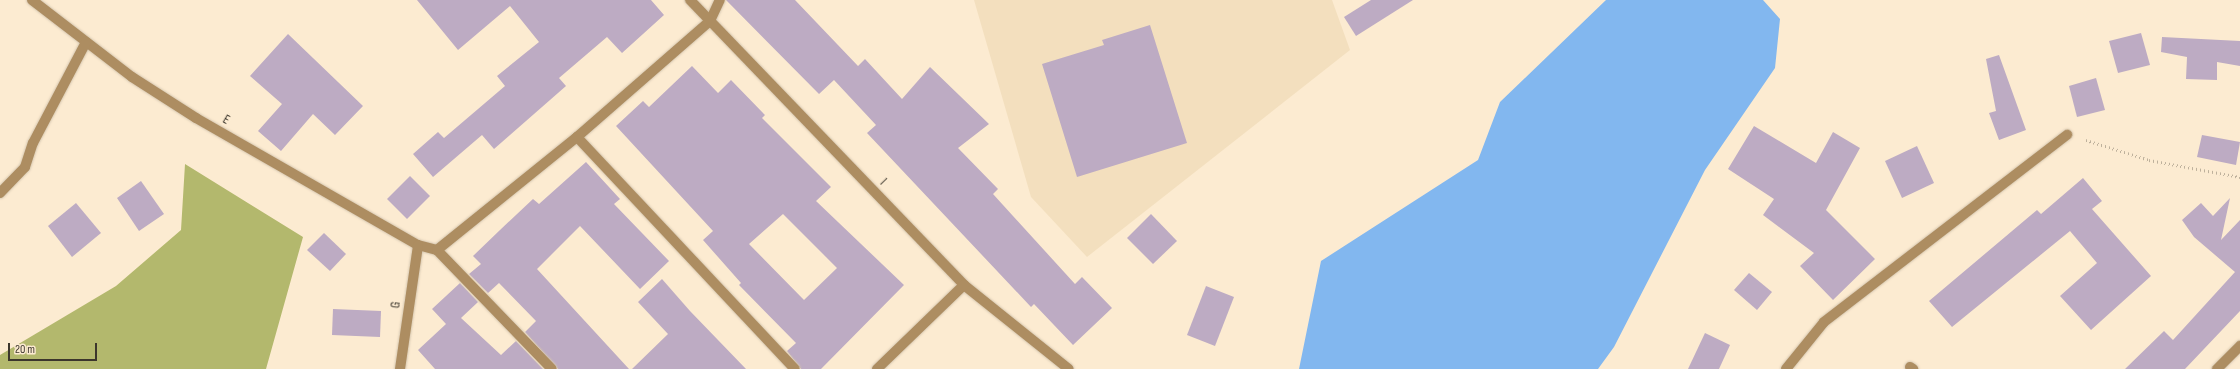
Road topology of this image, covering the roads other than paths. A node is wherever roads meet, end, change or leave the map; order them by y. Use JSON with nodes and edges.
{"nodes":[{"id":1,"x":32,"y":0,"type":"edge"},
{"id":2,"x":690,"y":0,"type":"edge"},
{"id":3,"x":720,"y":0,"type":"edge"},
{"id":4,"x":710,"y":21,"type":"junction"},
{"id":5,"x":86,"y":42,"type":"junction"},
{"id":6,"x":2067,"y":135,"type":"road end"},
{"id":7,"x":577,"y":137,"type":"junction"},
{"id":8,"x":0,"y":193,"type":"edge"},
{"id":9,"x":418,"y":246,"type":"junction"},
{"id":10,"x":437,"y":250,"type":"junction"},
{"id":11,"x":964,"y":285,"type":"junction"},
{"id":12,"x":2240,"y":346,"type":"edge"},
{"id":13,"x":400,"y":369,"type":"edge"},
{"id":14,"x":552,"y":369,"type":"edge"},
{"id":15,"x":795,"y":369,"type":"edge"},
{"id":16,"x":877,"y":369,"type":"edge"},
{"id":17,"x":1069,"y":369,"type":"edge"},
{"id":18,"x":1786,"y":369,"type":"edge"},
{"id":19,"x":2218,"y":369,"type":"edge"}],
"edges":[{"from":1,"to":5,"type":"street","name":"E"},
{"from":2,"to":4,"type":"street","name":"I"},
{"from":3,"to":4,"type":"street"},
{"from":4,"to":7,"type":"street"},
{"from":4,"to":11,"type":"street","name":"I"},
{"from":5,"to":8,"type":"street"},
{"from":5,"to":9,"type":"street","name":"E"},
{"from":6,"to":18,"type":"street"},
{"from":7,"to":10,"type":"street"},
{"from":7,"to":15,"type":"street"},
{"from":9,"to":10,"type":"street","name":"E"},
{"from":9,"to":13,"type":"street","name":"G"},
{"from":10,"to":14,"type":"street"},
{"from":11,"to":16,"type":"street"},
{"from":11,"to":17,"type":"street","name":"I"},
{"from":12,"to":19,"type":"street"}]}
